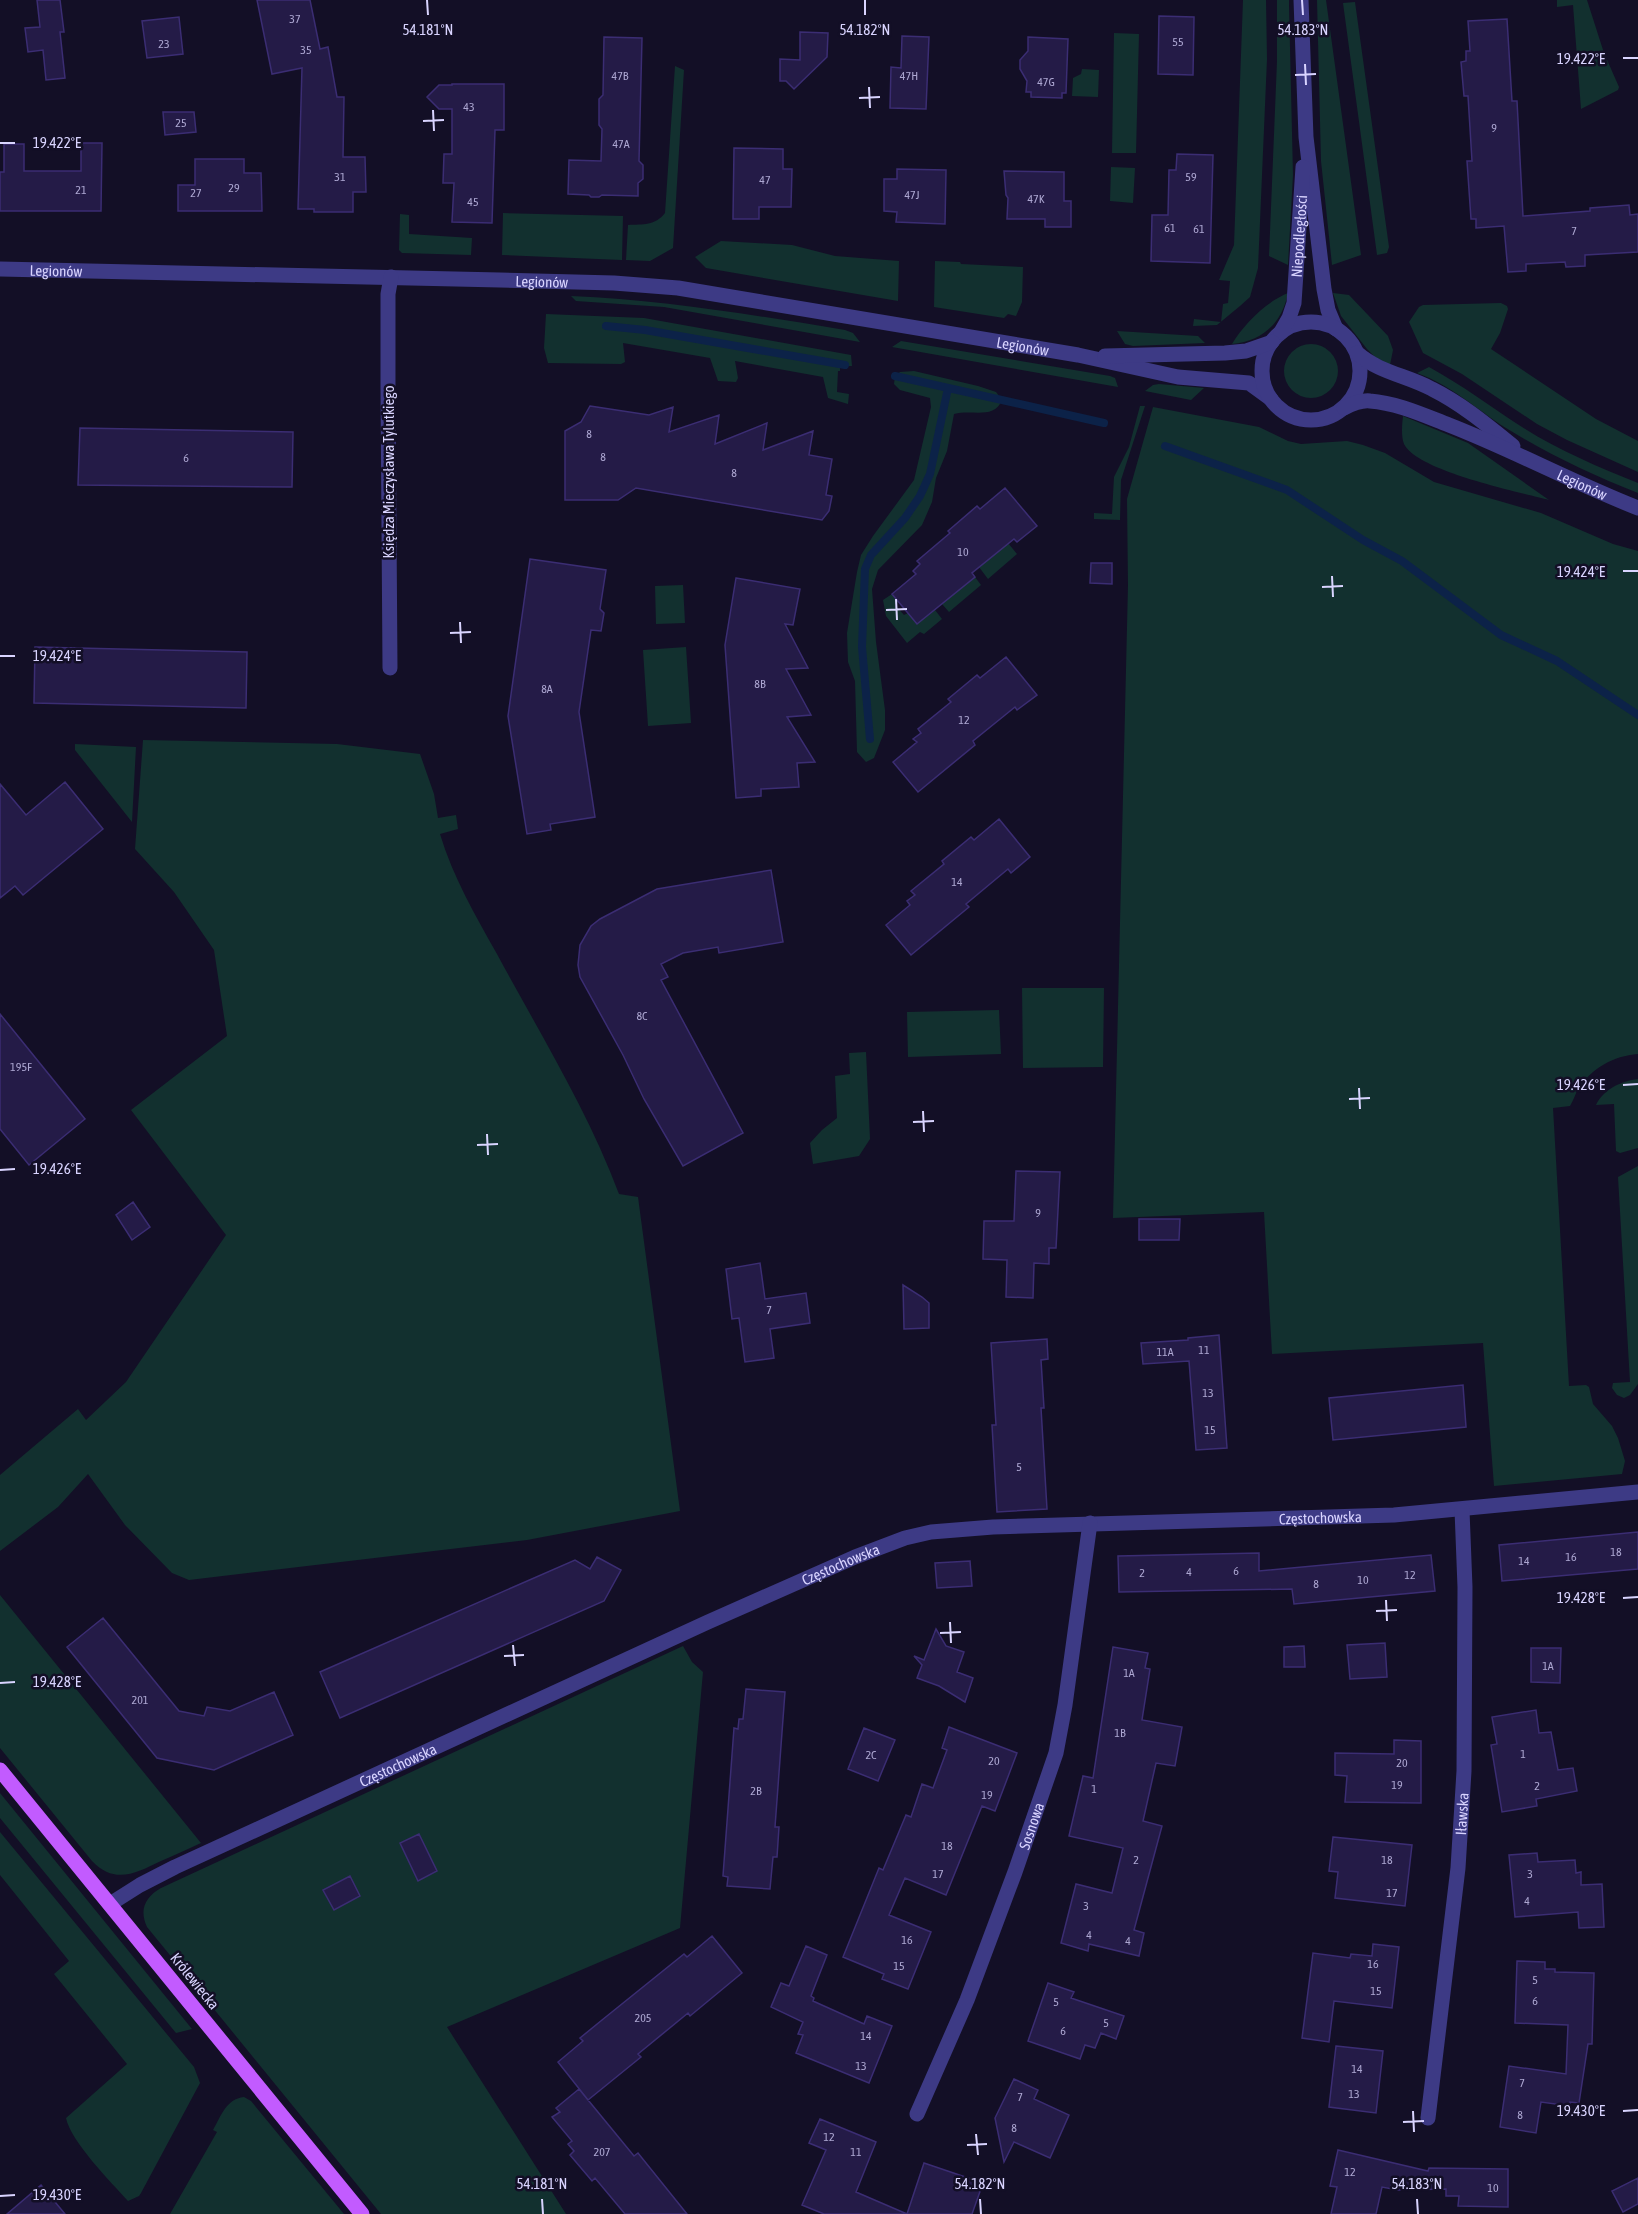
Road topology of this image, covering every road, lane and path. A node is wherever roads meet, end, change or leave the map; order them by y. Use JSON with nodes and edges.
{"nodes":[{"id":1,"x":1301,"y":0,"type":"edge"},
{"id":2,"x":1306,"y":137,"type":"junction"},
{"id":3,"x":0,"y":268,"type":"edge"},
{"id":4,"x":391,"y":277,"type":"junction"},
{"id":5,"x":1336,"y":329,"type":"junction"},
{"id":6,"x":1276,"y":337,"type":"junction"},
{"id":7,"x":1357,"y":353,"type":"junction"},
{"id":8,"x":1078,"y":356,"type":"junction"},
{"id":9,"x":1271,"y":399,"type":"junction"},
{"id":10,"x":1344,"y":408,"type":"junction"},
{"id":11,"x":1529,"y":459,"type":"junction"},
{"id":12,"x":1638,"y":508,"type":"edge"},
{"id":13,"x":390,"y":668,"type":"dead end"},
{"id":14,"x":1638,"y":1492,"type":"edge"},
{"id":15,"x":1462,"y":1510,"type":"junction"},
{"id":16,"x":1090,"y":1523,"type":"junction"},
{"id":17,"x":0,"y":1770,"type":"edge"},
{"id":18,"x":110,"y":1904,"type":"junction"},
{"id":19,"x":917,"y":2114,"type":"dead end"},
{"id":20,"x":1428,"y":2118,"type":"dead end"},
{"id":21,"x":362,"y":2214,"type":"edge"}],
"edges":[{"from":1,"to":2,"type":"street","name":"Niepodległości"},
{"from":2,"to":5,"type":"street","name":"Niepodległości"},
{"from":2,"to":6,"type":"street","name":"Niepodległości"},
{"from":3,"to":4,"type":"street","name":"Legionów"},
{"from":4,"to":8,"type":"street","name":"Legionów"},
{"from":4,"to":13,"type":"street","name":"Księdza Mieczysława Tylutkiego"},
{"from":5,"to":6,"type":"street"},
{"from":5,"to":7,"type":"street"},
{"from":6,"to":8,"type":"street","name":"Legionów"},
{"from":6,"to":9,"type":"street"},
{"from":7,"to":10,"type":"street"},
{"from":7,"to":11,"type":"street","name":"Legionów"},
{"from":8,"to":9,"type":"street","name":"Legionów"},
{"from":9,"to":10,"type":"street"},
{"from":10,"to":11,"type":"street","name":"Legionów"},
{"from":11,"to":12,"type":"street","name":"Legionów"},
{"from":14,"to":15,"type":"street","name":"Częstochowska"},
{"from":15,"to":16,"type":"street","name":"Częstochowska"},
{"from":15,"to":20,"type":"street","name":"Iławska"},
{"from":16,"to":18,"type":"street","name":"Częstochowska"},
{"from":16,"to":19,"type":"street","name":"Sosnowa"},
{"from":17,"to":18,"type":"main road","name":"Królewiecka"},
{"from":18,"to":21,"type":"main road","name":"Królewiecka"}]}
